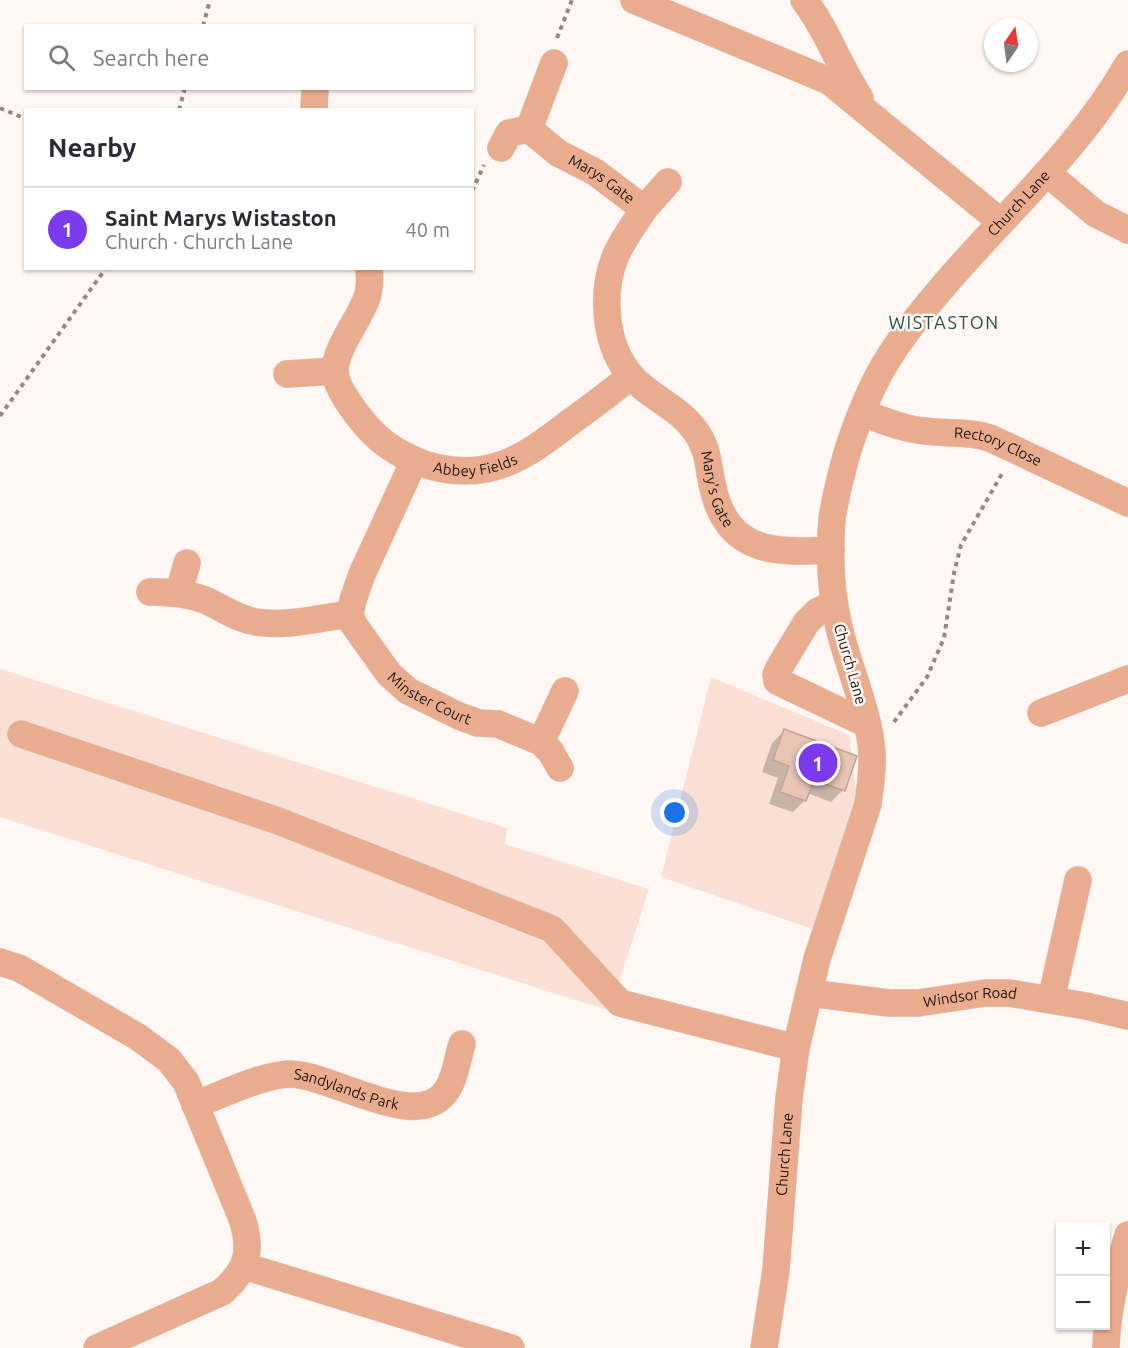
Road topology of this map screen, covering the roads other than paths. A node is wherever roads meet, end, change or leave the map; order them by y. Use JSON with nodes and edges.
{"nodes":[{"id":1,"x":634,"y":0,"type":"edge"},
{"id":2,"x":804,"y":0,"type":"edge"},
{"id":3,"x":554,"y":63,"type":"road end"},
{"id":4,"x":1128,"y":64,"type":"edge"},
{"id":5,"x":315,"y":90,"type":"edge"},
{"id":6,"x":314,"y":108,"type":"edge"},
{"id":7,"x":874,"y":118,"type":"junction"},
{"id":8,"x":529,"y":129,"type":"junction"},
{"id":9,"x":501,"y":147,"type":"dead end"},
{"id":10,"x":1047,"y":173,"type":"junction"},
{"id":11,"x":668,"y":182,"type":"dead end"},
{"id":12,"x":644,"y":209,"type":"junction"},
{"id":13,"x":1001,"y":222,"type":"junction"},
{"id":14,"x":1128,"y":230,"type":"edge"},
{"id":15,"x":369,"y":270,"type":"edge"},
{"id":16,"x":335,"y":372,"type":"junction"},
{"id":17,"x":287,"y":374,"type":"dead end"},
{"id":18,"x":631,"y":376,"type":"junction"},
{"id":19,"x":862,"y":413,"type":"junction"},
{"id":20,"x":414,"y":460,"type":"junction"},
{"id":21,"x":1128,"y":503,"type":"edge"},
{"id":22,"x":831,"y":550,"type":"junction"},
{"id":23,"x":187,"y":563,"type":"dead end"},
{"id":24,"x":150,"y":592,"type":"dead end"},
{"id":25,"x":179,"y":592,"type":"junction"},
{"id":26,"x":834,"y":603,"type":"junction"},
{"id":27,"x":350,"y":614,"type":"junction"},
{"id":28,"x":1128,"y":680,"type":"edge"},
{"id":29,"x":565,"y":691,"type":"dead end"},
{"id":30,"x":1041,"y":713,"type":"dead end"},
{"id":31,"x":867,"y":724,"type":"junction"},
{"id":32,"x":21,"y":734,"type":"dead end"},
{"id":33,"x":541,"y":742,"type":"junction"},
{"id":34,"x":560,"y":768,"type":"dead end"},
{"id":35,"x":1078,"y":880,"type":"dead end"},
{"id":36,"x":0,"y":962,"type":"edge"},
{"id":37,"x":809,"y":993,"type":"junction"},
{"id":38,"x":1051,"y":1000,"type":"junction"},
{"id":39,"x":1128,"y":1016,"type":"edge"},
{"id":40,"x":462,"y":1044,"type":"dead end"},
{"id":41,"x":796,"y":1048,"type":"junction"},
{"id":42,"x":195,"y":1105,"type":"junction"},
{"id":43,"x":1128,"y":1235,"type":"edge"},
{"id":44,"x":244,"y":1266,"type":"junction"},
{"id":45,"x":104,"y":1347,"type":"edge"},
{"id":46,"x":511,"y":1348,"type":"edge"},
{"id":47,"x":764,"y":1348,"type":"edge"},
{"id":48,"x":1106,"y":1348,"type":"edge"}],
"edges":[{"from":1,"to":7,"type":"street"},
{"from":2,"to":7,"type":"street"},
{"from":3,"to":8,"type":"street"},
{"from":4,"to":10,"type":"street","name":"Church Lane"},
{"from":5,"to":6,"type":"street"},
{"from":7,"to":13,"type":"street"},
{"from":8,"to":9,"type":"street"},
{"from":8,"to":12,"type":"street","name":"Marys Gate"},
{"from":10,"to":13,"type":"street","name":"Church Lane"},
{"from":10,"to":14,"type":"street"},
{"from":11,"to":12,"type":"street"},
{"from":12,"to":18,"type":"street","name":"Marys Gate"},
{"from":13,"to":19,"type":"street","name":"Church Lane"},
{"from":15,"to":16,"type":"street"},
{"from":16,"to":17,"type":"street"},
{"from":16,"to":20,"type":"street","name":"Abbey Fields"},
{"from":18,"to":20,"type":"street","name":"Abbey Fields"},
{"from":18,"to":22,"type":"street","name":"Mary's Gate"},
{"from":19,"to":21,"type":"street","name":"Rectory Close"},
{"from":19,"to":22,"type":"street","name":"Church Lane"},
{"from":20,"to":27,"type":"street"},
{"from":22,"to":26,"type":"street","name":"Church Lane"},
{"from":23,"to":25,"type":"street"},
{"from":24,"to":25,"type":"street"},
{"from":25,"to":27,"type":"street"},
{"from":26,"to":31,"type":"street","name":"Church Lane"},
{"from":26,"to":31,"type":"street"},
{"from":27,"to":33,"type":"street","name":"Minster Court"},
{"from":28,"to":30,"type":"street"},
{"from":29,"to":33,"type":"street"},
{"from":31,"to":37,"type":"street","name":"Church Lane"},
{"from":32,"to":41,"type":"street"},
{"from":33,"to":34,"type":"street"},
{"from":35,"to":38,"type":"street"},
{"from":36,"to":42,"type":"street"},
{"from":37,"to":38,"type":"street","name":"Windsor Road"},
{"from":37,"to":41,"type":"street","name":"Church Lane"},
{"from":38,"to":39,"type":"street","name":"Windsor Road"},
{"from":40,"to":42,"type":"street","name":"Sandylands Park"},
{"from":41,"to":47,"type":"street","name":"Church Lane"},
{"from":42,"to":44,"type":"street"},
{"from":43,"to":48,"type":"street"},
{"from":44,"to":45,"type":"street"},
{"from":44,"to":46,"type":"street"}]}
